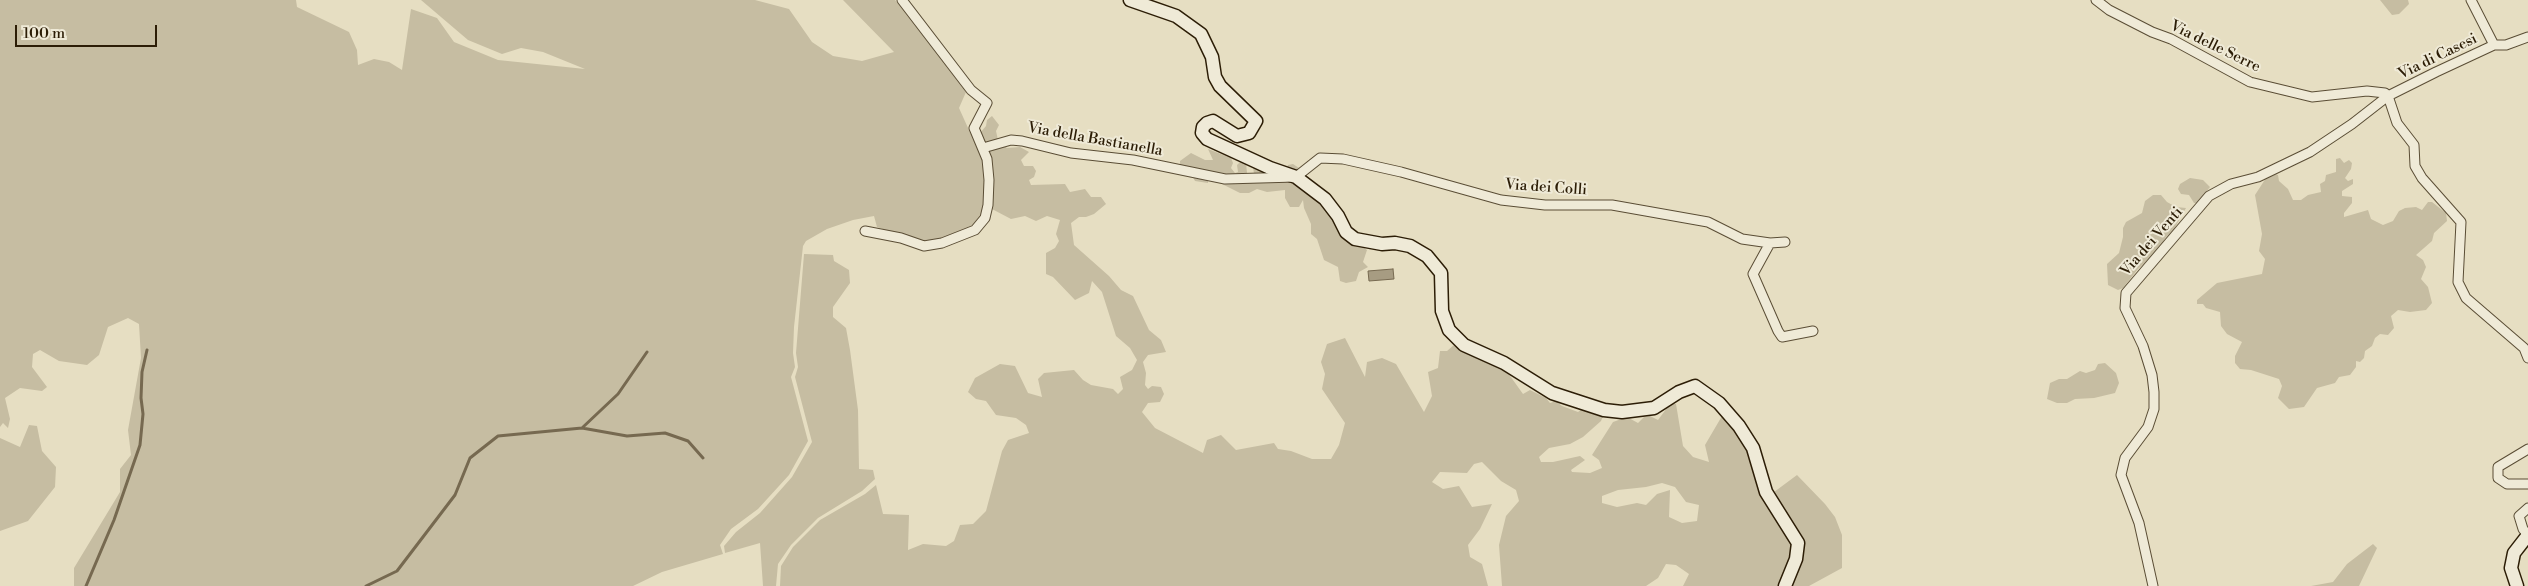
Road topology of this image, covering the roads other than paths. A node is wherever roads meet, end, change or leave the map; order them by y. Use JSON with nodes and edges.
{"nodes":[{"id":1,"x":902,"y":0,"type":"edge"},
{"id":2,"x":1130,"y":0,"type":"edge"},
{"id":3,"x":2096,"y":0,"type":"edge"},
{"id":4,"x":2470,"y":0,"type":"edge"},
{"id":5,"x":2528,"y":37,"type":"edge"},
{"id":6,"x":2494,"y":45,"type":"junction"},
{"id":7,"x":2388,"y":96,"type":"junction"},
{"id":8,"x":983,"y":148,"type":"junction"},
{"id":9,"x":1296,"y":177,"type":"junction"},
{"id":10,"x":865,"y":231,"type":"dead end"},
{"id":11,"x":1785,"y":242,"type":"dead end"},
{"id":12,"x":1770,"y":244,"type":"junction"},
{"id":13,"x":1812,"y":331,"type":"dead end"},
{"id":14,"x":2528,"y":358,"type":"edge"},
{"id":15,"x":2528,"y":449,"type":"edge"},
{"id":16,"x":2528,"y":484,"type":"edge"},
{"id":17,"x":2528,"y":508,"type":"edge"},
{"id":18,"x":2528,"y":535,"type":"edge"},
{"id":19,"x":1785,"y":586,"type":"edge"},
{"id":20,"x":2152,"y":586,"type":"edge"},
{"id":21,"x":2517,"y":586,"type":"edge"}],
"edges":[{"from":1,"to":8,"type":"street"},
{"from":2,"to":9,"type":"street"},
{"from":3,"to":7,"type":"street","name":"Via delle Serre"},
{"from":4,"to":6,"type":"street"},
{"from":5,"to":6,"type":"street","name":"Via di Casesi"},
{"from":6,"to":7,"type":"street","name":"Via di Casesi"},
{"from":7,"to":14,"type":"street"},
{"from":7,"to":20,"type":"street","name":"Via dei Venti"},
{"from":8,"to":9,"type":"street","name":"Via della Bastianella"},
{"from":8,"to":10,"type":"street"},
{"from":9,"to":12,"type":"street","name":"Via dei Colli"},
{"from":9,"to":19,"type":"street"},
{"from":11,"to":12,"type":"street","name":"Via dei Colli"},
{"from":12,"to":13,"type":"street"},
{"from":15,"to":16,"type":"street"},
{"from":17,"to":18,"type":"street"},
{"from":18,"to":21,"type":"street"}]}
